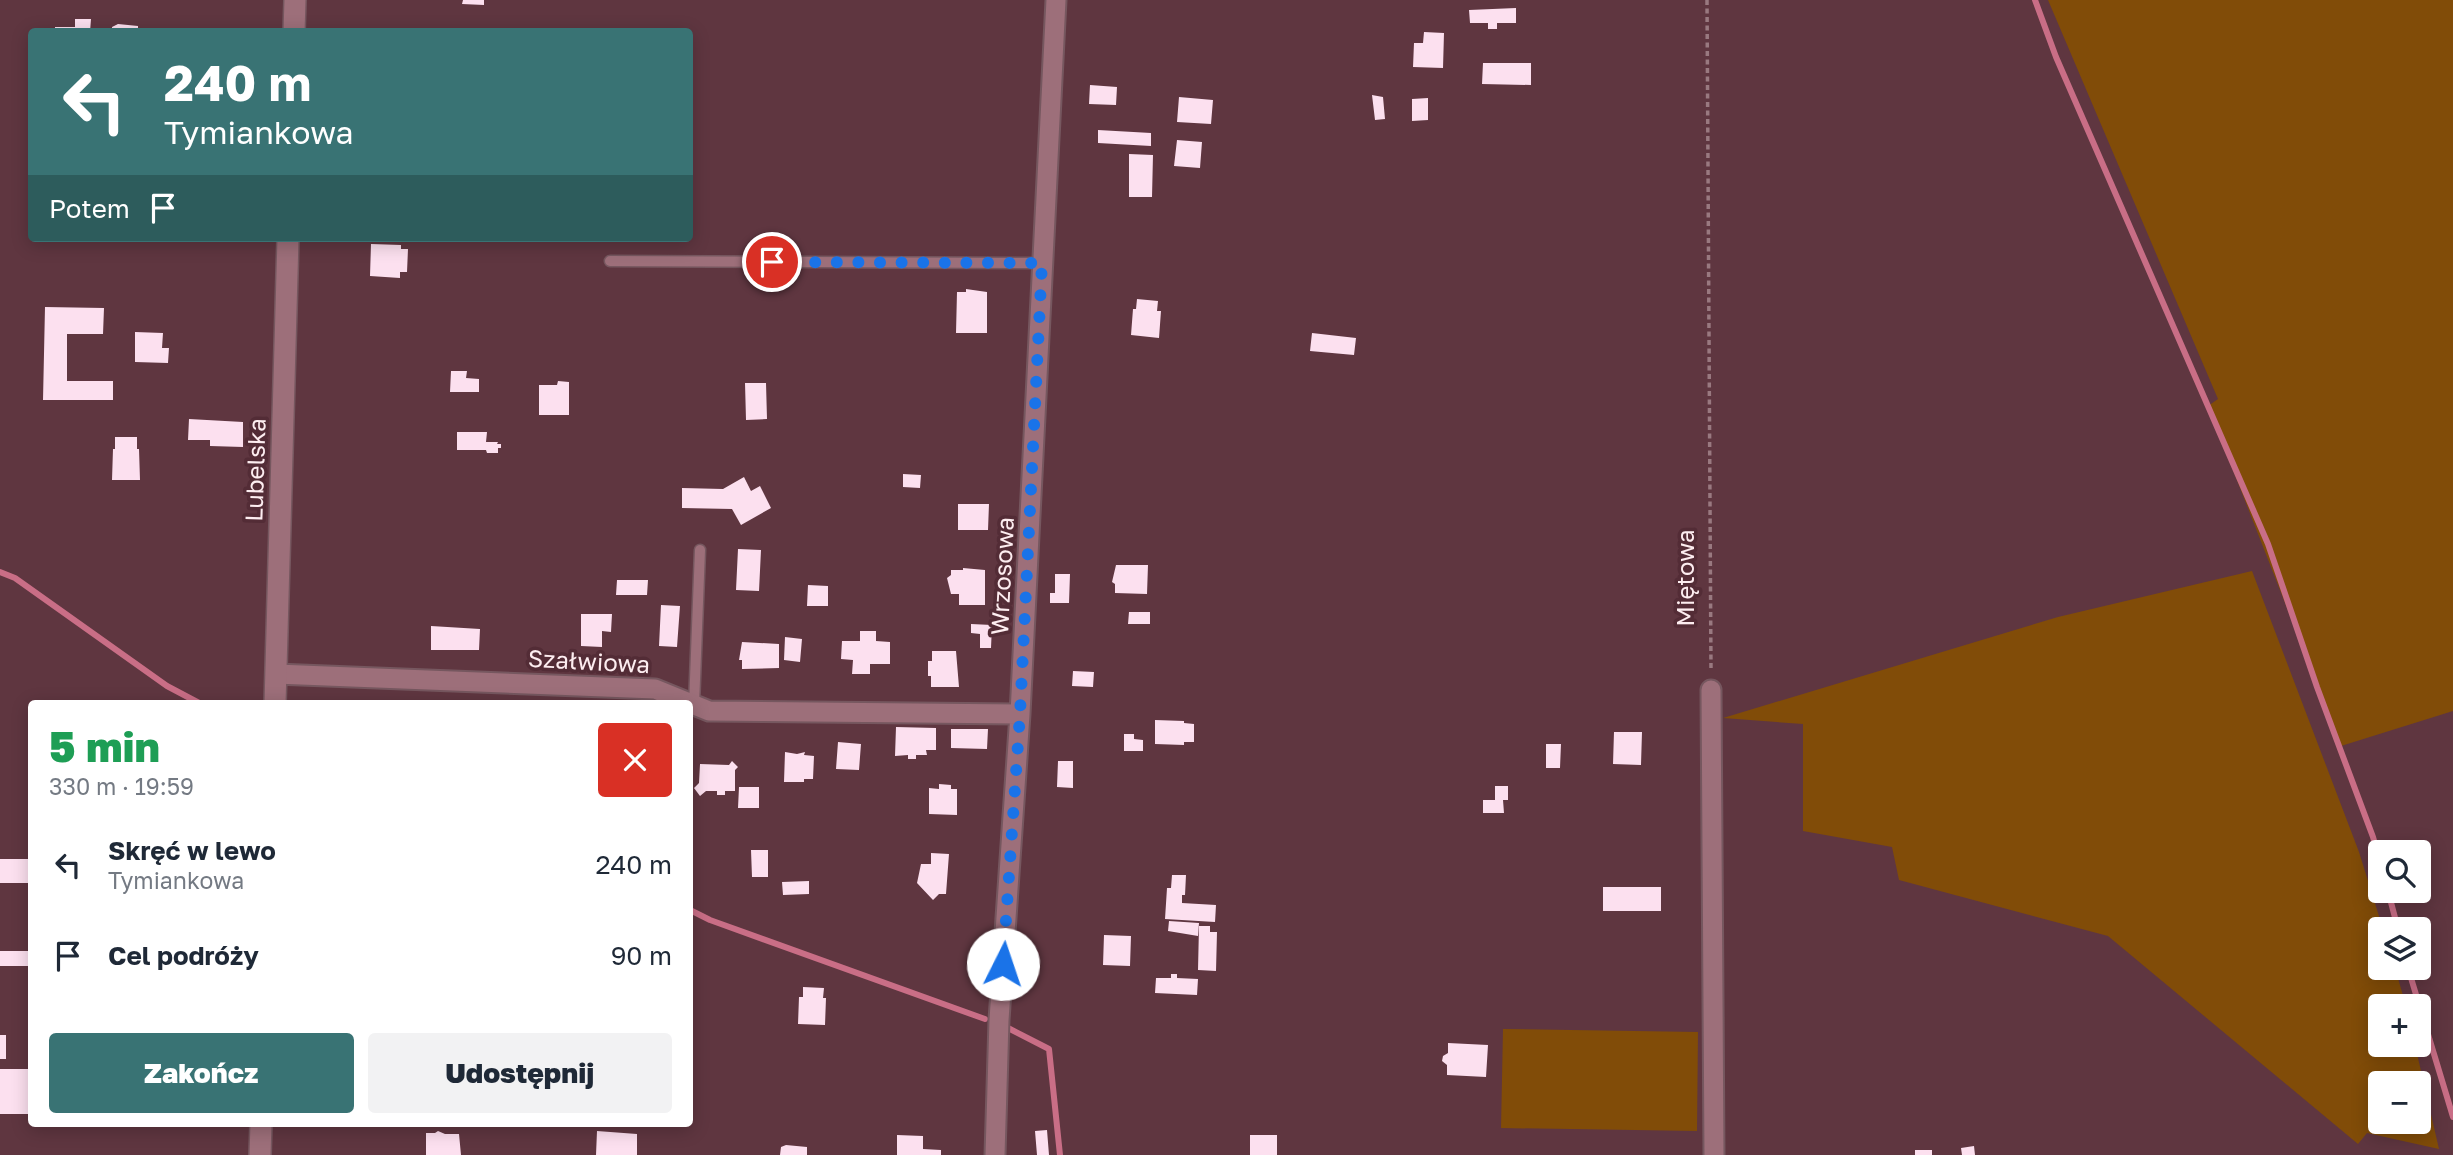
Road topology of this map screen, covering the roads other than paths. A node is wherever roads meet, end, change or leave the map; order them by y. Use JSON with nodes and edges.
{"nodes":[{"id":1,"x":295,"y":0,"type":"edge"},
{"id":2,"x":1056,"y":0,"type":"edge"},
{"id":3,"x":294,"y":28,"type":"edge"},
{"id":4,"x":288,"y":242,"type":"edge"},
{"id":5,"x":610,"y":261,"type":"dead end"},
{"id":6,"x":1042,"y":263,"type":"junction"},
{"id":7,"x":700,"y":550,"type":"dead end"},
{"id":8,"x":276,"y":674,"type":"junction"},
{"id":9,"x":1711,"y":690,"type":"road end"},
{"id":10,"x":275,"y":700,"type":"edge"},
{"id":11,"x":683,"y":700,"type":"edge"},
{"id":12,"x":694,"y":705,"type":"joint"},
{"id":13,"x":1020,"y":714,"type":"junction"},
{"id":14,"x":261,"y":1127,"type":"edge"},
{"id":15,"x":260,"y":1155,"type":"edge"},
{"id":16,"x":995,"y":1155,"type":"edge"},
{"id":17,"x":1713,"y":1155,"type":"edge"}],
"edges":[{"from":1,"to":3,"type":"main road"},
{"from":2,"to":6,"type":"street","name":"Wrzosowa"},
{"from":4,"to":8,"type":"main road","name":"Lubelska"},
{"from":5,"to":6,"type":"lane"},
{"from":6,"to":13,"type":"street","name":"Wrzosowa"},
{"from":7,"to":12,"type":"lane"},
{"from":8,"to":10,"type":"main road","name":"Lubelska"},
{"from":8,"to":11,"type":"street","name":"Szałwiowa"},
{"from":9,"to":17,"type":"street"},
{"from":12,"to":13,"type":"street","name":"Szałwiowa"},
{"from":13,"to":16,"type":"street","name":"Wrzosowa"},
{"from":14,"to":15,"type":"main road"}]}
